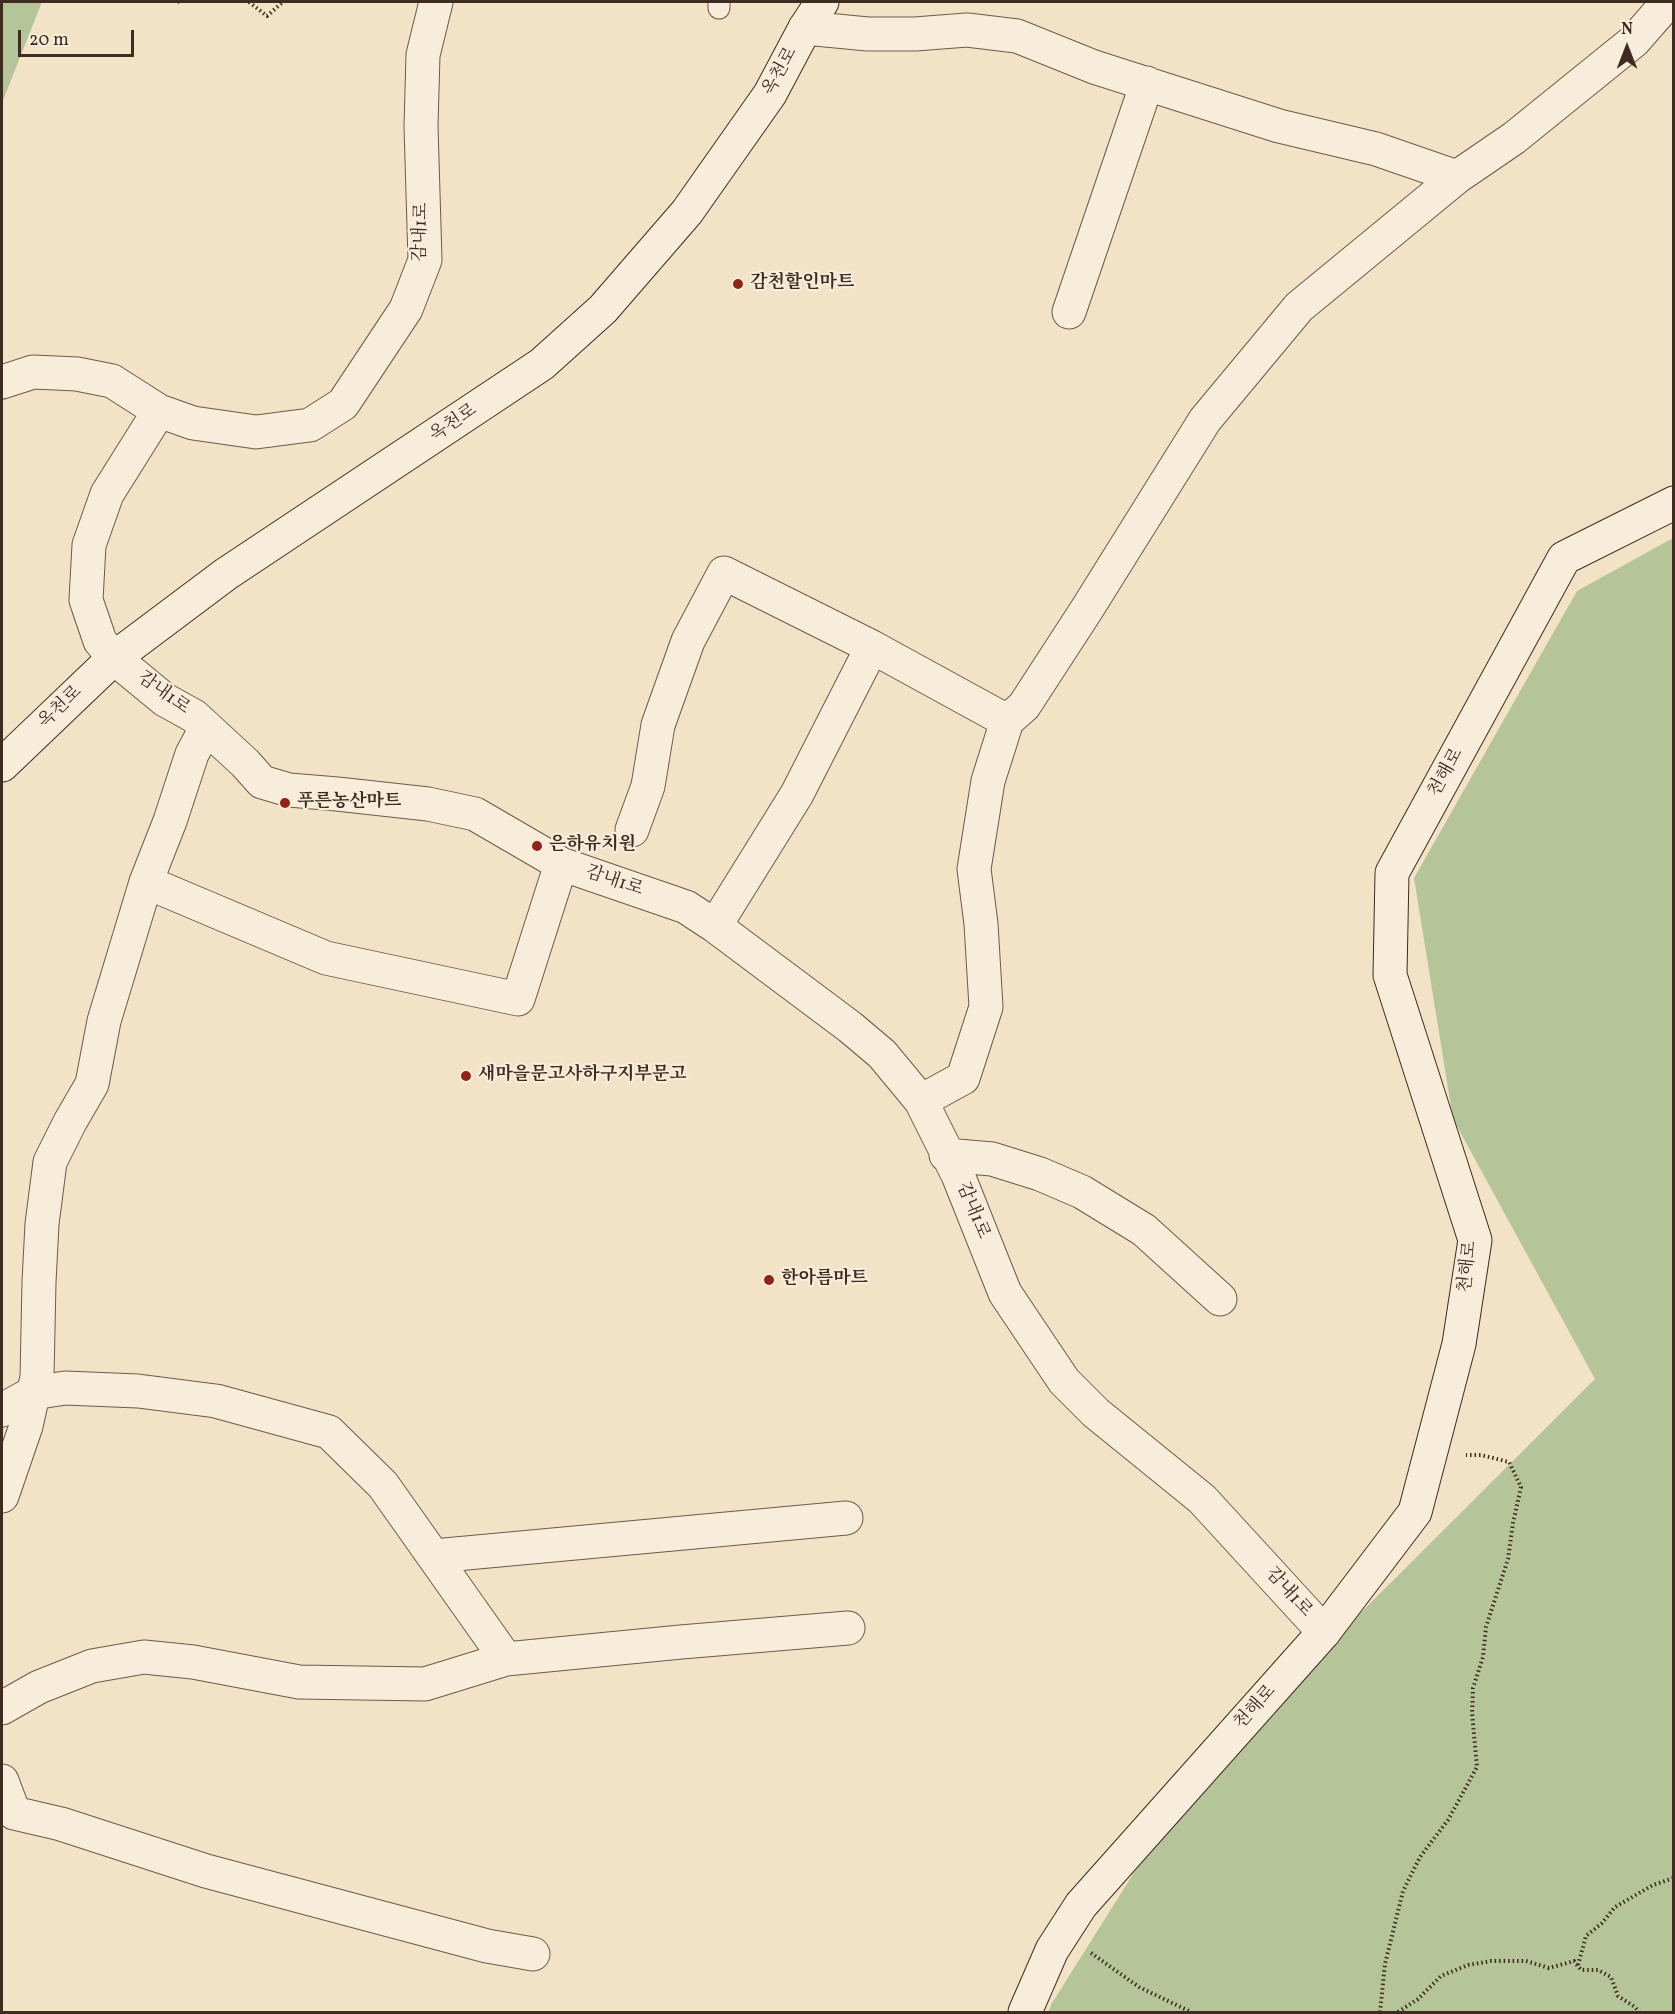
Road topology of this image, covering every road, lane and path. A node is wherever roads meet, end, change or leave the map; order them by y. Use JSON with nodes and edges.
{"nodes":[{"id":1,"x":249,"y":2,"type":"edge"},
{"id":2,"x":283,"y":2,"type":"edge"},
{"id":3,"x":436,"y":2,"type":"edge"},
{"id":4,"x":1661,"y":8,"type":"edge"},
{"id":5,"x":814,"y":15,"type":"edge"},
{"id":6,"x":1147,"y":83,"type":"junction"},
{"id":7,"x":1457,"y":177,"type":"junction"},
{"id":8,"x":1069,"y":312,"type":"dead end"},
{"id":9,"x":2,"y":382,"type":"edge"},
{"id":10,"x":159,"y":411,"type":"junction"},
{"id":11,"x":1674,"y":503,"type":"edge"},
{"id":12,"x":872,"y":647,"type":"junction"},
{"id":13,"x":114,"y":658,"type":"junction"},
{"id":14,"x":1007,"y":722,"type":"junction"},
{"id":15,"x":206,"y":728,"type":"junction"},
{"id":16,"x":2,"y":765,"type":"edge"},
{"id":17,"x":632,"y":830,"type":"dead end"},
{"id":18,"x":561,"y":864,"type":"junction"},
{"id":19,"x":146,"y":882,"type":"junction"},
{"id":20,"x":715,"y":926,"type":"junction"},
{"id":21,"x":921,"y":1101,"type":"junction"},
{"id":22,"x":946,"y":1155,"type":"junction"},
{"id":23,"x":1220,"y":1299,"type":"dead end"},
{"id":24,"x":33,"y":1393,"type":"junction"},
{"id":25,"x":2,"y":1410,"type":"edge"},
{"id":26,"x":1432,"y":1449,"type":"junction"},
{"id":27,"x":2,"y":1496,"type":"edge"},
{"id":28,"x":846,"y":1518,"type":"dead end"},
{"id":29,"x":435,"y":1556,"type":"junction"},
{"id":30,"x":848,"y":1628,"type":"dead end"},
{"id":31,"x":1324,"y":1632,"type":"junction"},
{"id":32,"x":506,"y":1659,"type":"junction"},
{"id":33,"x":2,"y":1708,"type":"edge"},
{"id":34,"x":2,"y":1781,"type":"edge"},
{"id":35,"x":1674,"y":1878,"type":"edge"},
{"id":36,"x":1052,"y":1950,"type":"junction"},
{"id":37,"x":532,"y":1954,"type":"dead end"},
{"id":38,"x":1578,"y":1966,"type":"junction"},
{"id":39,"x":1025,"y":2013,"type":"edge"},
{"id":40,"x":1191,"y":2013,"type":"edge"},
{"id":41,"x":1380,"y":2013,"type":"edge"},
{"id":42,"x":1398,"y":2013,"type":"edge"},
{"id":43,"x":1639,"y":2013,"type":"edge"}],
"edges":[{"from":1,"to":2,"type":"path"},
{"from":3,"to":10,"type":"street","name":"감내1로"},
{"from":4,"to":7,"type":"street"},
{"from":5,"to":6,"type":"street"},
{"from":5,"to":13,"type":"street","name":"옥천로"},
{"from":6,"to":7,"type":"street"},
{"from":6,"to":8,"type":"street"},
{"from":7,"to":14,"type":"street"},
{"from":9,"to":10,"type":"street"},
{"from":10,"to":13,"type":"street","name":"감내1로"},
{"from":11,"to":26,"type":"street","name":"천해로"},
{"from":12,"to":14,"type":"street"},
{"from":12,"to":17,"type":"street"},
{"from":12,"to":20,"type":"street"},
{"from":13,"to":15,"type":"street","name":"감내1로"},
{"from":13,"to":16,"type":"street","name":"옥천로"},
{"from":14,"to":21,"type":"street"},
{"from":15,"to":18,"type":"street","name":"감내1로"},
{"from":15,"to":19,"type":"street"},
{"from":18,"to":19,"type":"street"},
{"from":18,"to":20,"type":"street","name":"감내1로"},
{"from":19,"to":24,"type":"street"},
{"from":20,"to":21,"type":"street","name":"감내1로"},
{"from":21,"to":22,"type":"street","name":"감내1로"},
{"from":22,"to":23,"type":"street"},
{"from":22,"to":31,"type":"street","name":"감내1로"},
{"from":24,"to":25,"type":"street"},
{"from":24,"to":27,"type":"street"},
{"from":24,"to":29,"type":"street"},
{"from":26,"to":31,"type":"street","name":"천해로"},
{"from":26,"to":41,"type":"path"},
{"from":28,"to":29,"type":"street"},
{"from":29,"to":32,"type":"street"},
{"from":30,"to":32,"type":"street"},
{"from":31,"to":36,"type":"street","name":"천해로"},
{"from":32,"to":33,"type":"street"},
{"from":34,"to":37,"type":"street"},
{"from":35,"to":38,"type":"path"},
{"from":36,"to":39,"type":"street","name":"천해로"},
{"from":36,"to":40,"type":"path"},
{"from":38,"to":42,"type":"path"},
{"from":38,"to":43,"type":"path"}]}
